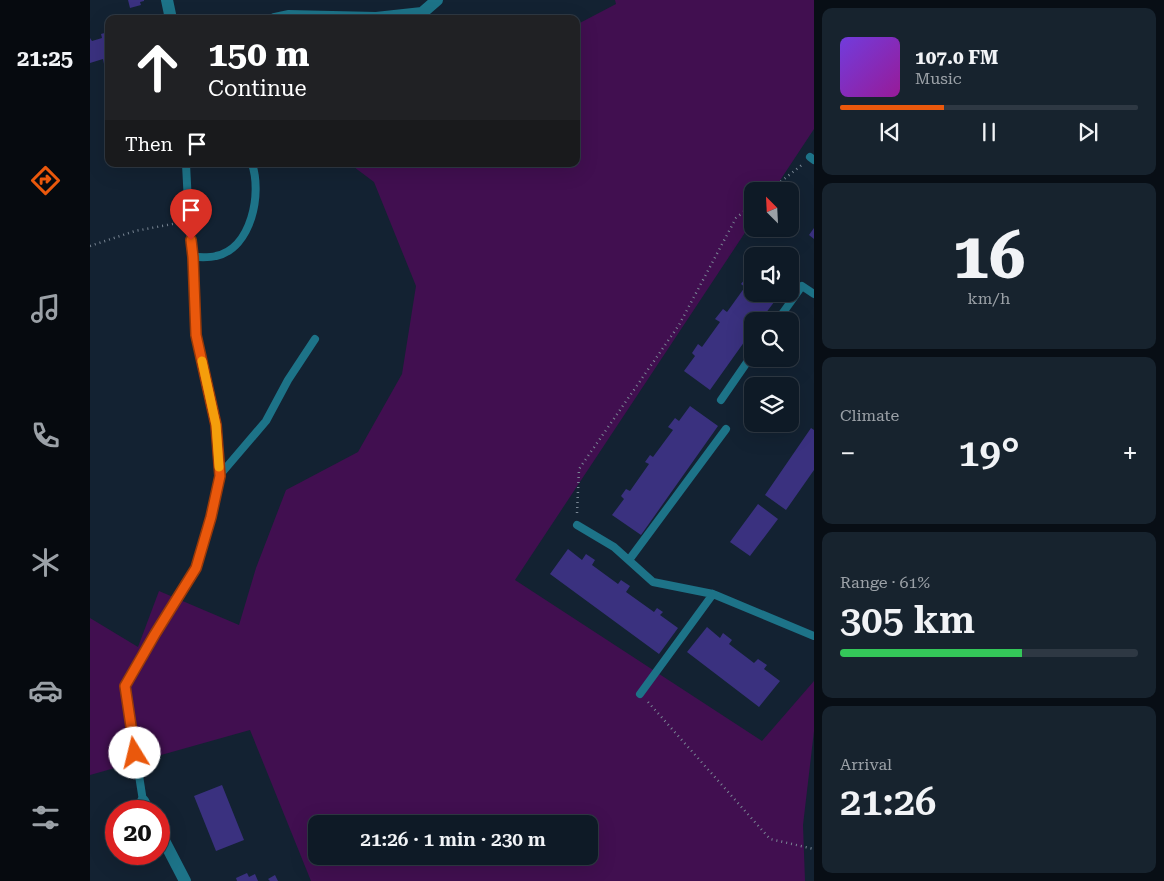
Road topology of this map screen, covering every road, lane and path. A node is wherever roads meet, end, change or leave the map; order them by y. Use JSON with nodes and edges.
{"nodes":[{"id":1,"x":167,"y":0,"type":"edge"},
{"id":2,"x":436,"y":0,"type":"edge"},
{"id":3,"x":170,"y":15,"type":"edge"},
{"id":4,"x":404,"y":15,"type":"edge"},
{"id":5,"x":812,"y":159,"type":"edge"},
{"id":6,"x":186,"y":167,"type":"edge"},
{"id":7,"x":252,"y":167,"type":"edge"},
{"id":8,"x":781,"y":182,"type":"edge"},
{"id":9,"x":744,"y":212,"type":"edge"},
{"id":10,"x":189,"y":222,"type":"junction"},
{"id":11,"x":90,"y":246,"type":"edge"},
{"id":12,"x":193,"y":257,"type":"junction"},
{"id":13,"x":814,"y":294,"type":"edge"},
{"id":14,"x":783,"y":312,"type":"edge"},
{"id":15,"x":315,"y":339,"type":"dead end"},
{"id":16,"x":744,"y":367,"type":"edge"},
{"id":17,"x":721,"y":400,"type":"dead end"},
{"id":18,"x":726,"y":429,"type":"dead end"},
{"id":19,"x":220,"y":476,"type":"junction"},
{"id":20,"x":577,"y":525,"type":"joint"},
{"id":21,"x":629,"y":560,"type":"junction"},
{"id":22,"x":713,"y":594,"type":"junction"},
{"id":23,"x":814,"y":636,"type":"edge"},
{"id":24,"x":640,"y":694,"type":"joint"},
{"id":25,"x":144,"y":800,"type":"edge"},
{"id":26,"x":814,"y":849,"type":"edge"},
{"id":27,"x":170,"y":852,"type":"edge"},
{"id":28,"x":185,"y":881,"type":"edge"}],
"edges":[{"from":1,"to":3,"type":"street"},
{"from":2,"to":4,"type":"street"},
{"from":5,"to":8,"type":"path"},
{"from":6,"to":10,"type":"lane"},
{"from":7,"to":12,"type":"lane"},
{"from":9,"to":20,"type":"path"},
{"from":10,"to":11,"type":"path"},
{"from":10,"to":12,"type":"lane"},
{"from":12,"to":19,"type":"lane"},
{"from":13,"to":14,"type":"lane"},
{"from":15,"to":19,"type":"lane"},
{"from":16,"to":17,"type":"lane"},
{"from":18,"to":21,"type":"lane"},
{"from":19,"to":25,"type":"lane"},
{"from":20,"to":21,"type":"lane"},
{"from":21,"to":22,"type":"lane"},
{"from":22,"to":23,"type":"lane"},
{"from":22,"to":24,"type":"lane"},
{"from":24,"to":26,"type":"path"},
{"from":27,"to":28,"type":"street"}]}
